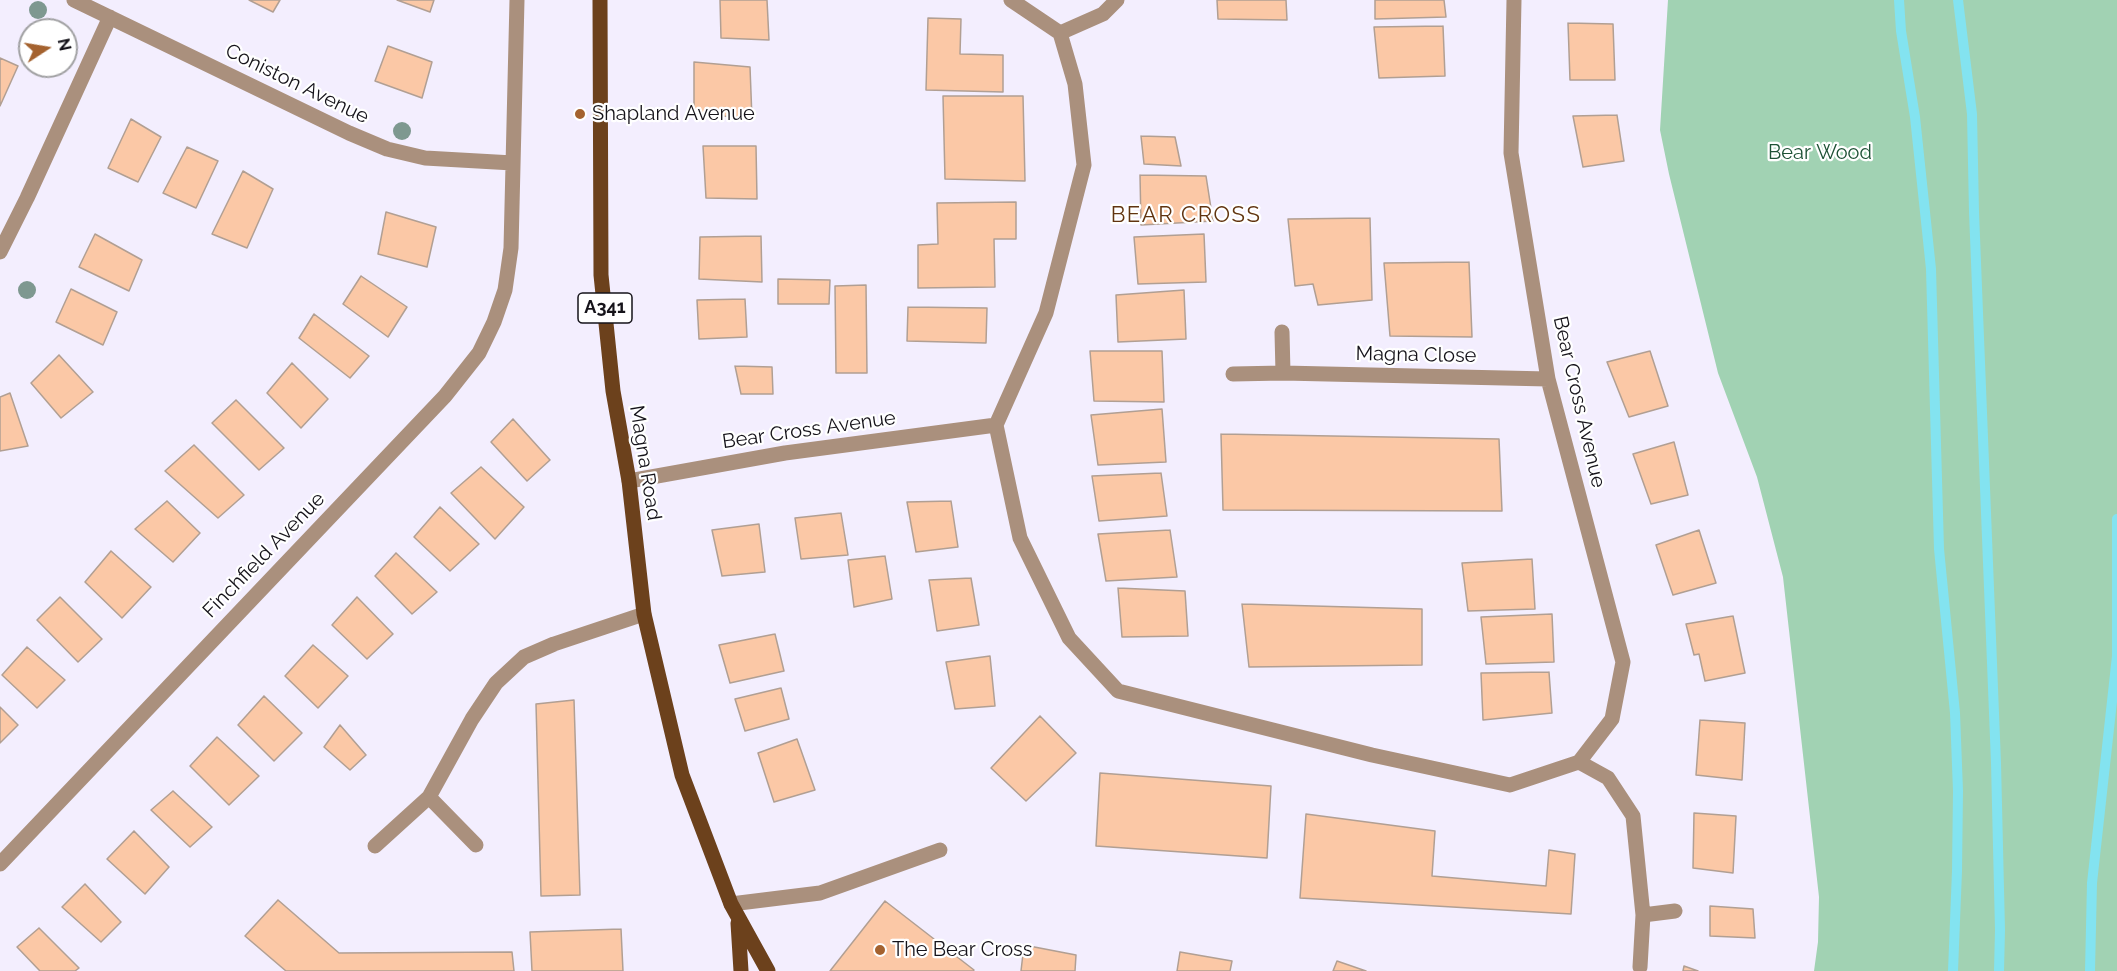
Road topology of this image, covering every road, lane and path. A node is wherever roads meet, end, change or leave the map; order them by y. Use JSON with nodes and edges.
{"nodes":[{"id":1,"x":74,"y":0,"type":"edge"},
{"id":2,"x":517,"y":0,"type":"edge"},
{"id":3,"x":600,"y":0,"type":"edge"},
{"id":4,"x":1011,"y":0,"type":"edge"},
{"id":5,"x":1117,"y":0,"type":"edge"},
{"id":6,"x":1514,"y":0,"type":"edge"},
{"id":7,"x":110,"y":17,"type":"junction"},
{"id":8,"x":1060,"y":33,"type":"junction"},
{"id":9,"x":513,"y":163,"type":"junction"},
{"id":10,"x":0,"y":252,"type":"edge"},
{"id":11,"x":1282,"y":332,"type":"dead end"},
{"id":12,"x":1283,"y":373,"type":"junction"},
{"id":13,"x":1233,"y":374,"type":"dead end"},
{"id":14,"x":1548,"y":379,"type":"junction"},
{"id":15,"x":996,"y":425,"type":"junction"},
{"id":16,"x":629,"y":481,"type":"junction"},
{"id":17,"x":644,"y":614,"type":"junction"},
{"id":18,"x":1579,"y":762,"type":"junction"},
{"id":19,"x":429,"y":797,"type":"junction"},
{"id":20,"x":476,"y":844,"type":"dead end"},
{"id":21,"x":375,"y":846,"type":"dead end"},
{"id":22,"x":940,"y":850,"type":"dead end"},
{"id":23,"x":0,"y":864,"type":"edge"},
{"id":24,"x":734,"y":910,"type":"junction"},
{"id":25,"x":1675,"y":910,"type":"dead end"},
{"id":26,"x":1643,"y":915,"type":"junction"},
{"id":27,"x":1640,"y":967,"type":"dead end"},
{"id":28,"x":741,"y":971,"type":"edge"},
{"id":29,"x":768,"y":971,"type":"edge"}],
"edges":[{"from":1,"to":7,"type":"street","name":"Coniston Avenue"},
{"from":2,"to":9,"type":"street"},
{"from":3,"to":16,"type":"main road","name":"Magna Road","number":"A341"},
{"from":4,"to":8,"type":"street"},
{"from":5,"to":8,"type":"street"},
{"from":6,"to":14,"type":"street","name":"Bear Cross Avenue"},
{"from":7,"to":9,"type":"street","name":"Coniston Avenue"},
{"from":7,"to":10,"type":"street"},
{"from":8,"to":15,"type":"street"},
{"from":9,"to":23,"type":"street","name":"Finchfield Avenue"},
{"from":11,"to":12,"type":"street"},
{"from":12,"to":13,"type":"street","name":"Magna Close"},
{"from":12,"to":14,"type":"street","name":"Magna Close"},
{"from":14,"to":18,"type":"street","name":"Bear Cross Avenue"},
{"from":15,"to":16,"type":"street","name":"Bear Cross Avenue"},
{"from":15,"to":18,"type":"street"},
{"from":16,"to":17,"type":"main road","name":"Magna Road","number":"A341"},
{"from":17,"to":19,"type":"street"},
{"from":17,"to":24,"type":"main road","name":"Magna Road","number":"A341"},
{"from":18,"to":26,"type":"street"},
{"from":19,"to":20,"type":"street"},
{"from":19,"to":21,"type":"street"},
{"from":22,"to":24,"type":"street"},
{"from":24,"to":28,"type":"main road","name":"Magna Road","number":"A341"},
{"from":24,"to":29,"type":"main road","name":"Magna Road","number":"A341"},
{"from":25,"to":26,"type":"street"},
{"from":26,"to":27,"type":"street"}]}
